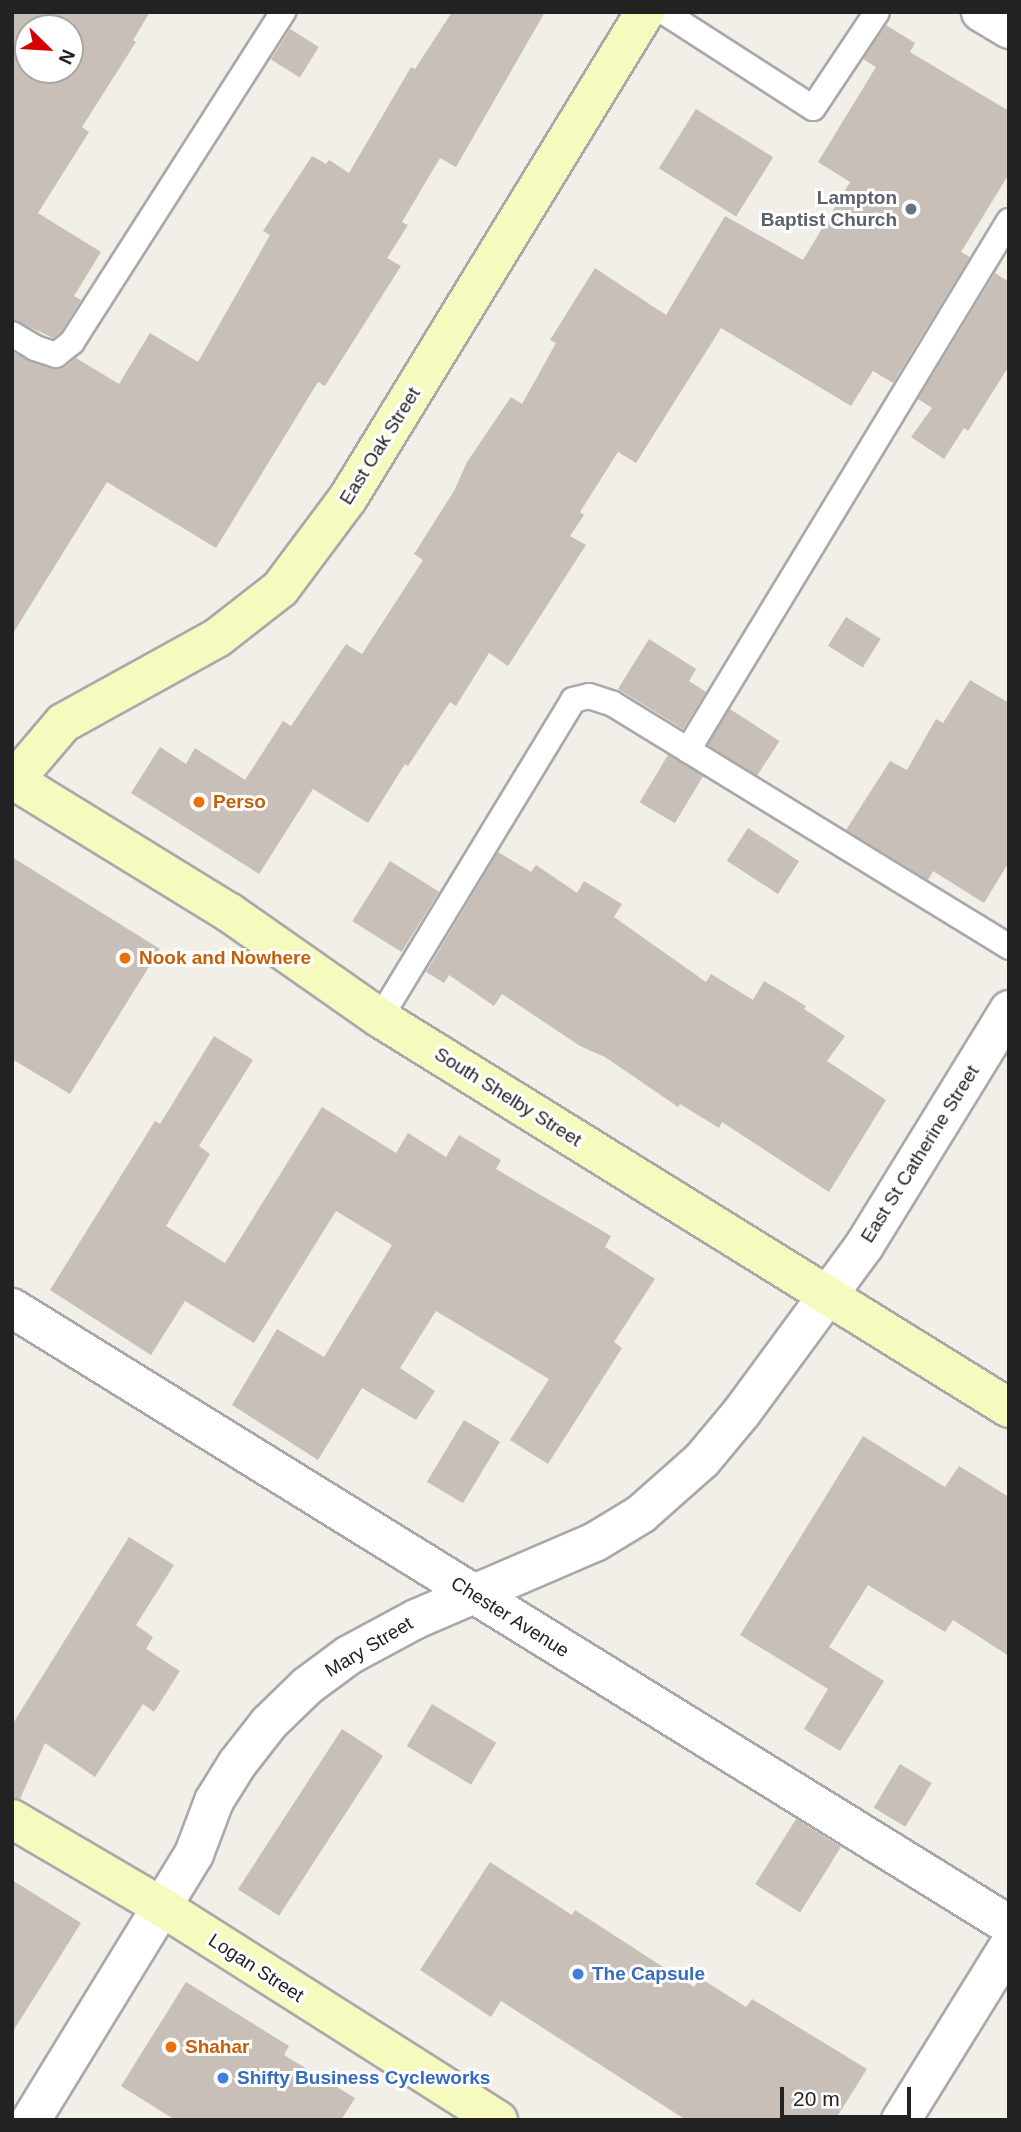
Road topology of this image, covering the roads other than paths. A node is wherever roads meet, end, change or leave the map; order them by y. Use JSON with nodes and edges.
{"nodes":[{"id":1,"x":283,"y":12,"type":"edge"},
{"id":2,"x":645,"y":12,"type":"edge"},
{"id":3,"x":664,"y":12,"type":"edge"},
{"id":4,"x":877,"y":12,"type":"edge"},
{"id":5,"x":1009,"y":221,"type":"edge"},
{"id":6,"x":12,"y":334,"type":"edge"},
{"id":7,"x":688,"y":750,"type":"junction"},
{"id":8,"x":13,"y":781,"type":"edge"},
{"id":9,"x":1009,"y":947,"type":"edge"},
{"id":10,"x":1009,"y":1010,"type":"edge"},
{"id":11,"x":380,"y":1018,"type":"junction"},
{"id":12,"x":828,"y":1297,"type":"junction"},
{"id":13,"x":12,"y":1308,"type":"edge"},
{"id":14,"x":1009,"y":1408,"type":"edge"},
{"id":15,"x":473,"y":1595,"type":"junction"},
{"id":16,"x":12,"y":1819,"type":"edge"},
{"id":17,"x":162,"y":1907,"type":"junction"},
{"id":18,"x":1009,"y":1925,"type":"edge"},
{"id":19,"x":1009,"y":1946,"type":"edge"},
{"id":20,"x":31,"y":2120,"type":"edge"},
{"id":21,"x":498,"y":2120,"type":"edge"},
{"id":22,"x":901,"y":2120,"type":"edge"}],
"edges":[{"from":1,"to":6,"type":"lane"},
{"from":2,"to":8,"type":"main road","name":"East Oak Street"},
{"from":3,"to":4,"type":"lane"},
{"from":5,"to":7,"type":"lane"},
{"from":7,"to":9,"type":"lane"},
{"from":7,"to":11,"type":"lane"},
{"from":8,"to":11,"type":"main road","name":"South Shelby Street"},
{"from":10,"to":12,"type":"street","name":"East St Catherine Street"},
{"from":11,"to":12,"type":"main road","name":"South Shelby Street"},
{"from":12,"to":14,"type":"main road","name":"South Shelby Street"},
{"from":12,"to":15,"type":"street","name":"Mary Street"},
{"from":13,"to":15,"type":"street","name":"Chester Avenue"},
{"from":15,"to":17,"type":"street","name":"Mary Street"},
{"from":15,"to":18,"type":"street","name":"Chester Avenue"},
{"from":16,"to":17,"type":"main road","name":"Logan Street"},
{"from":17,"to":20,"type":"street","name":"Mary Street"},
{"from":17,"to":21,"type":"main road","name":"Logan Street"},
{"from":19,"to":22,"type":"street"}]}
